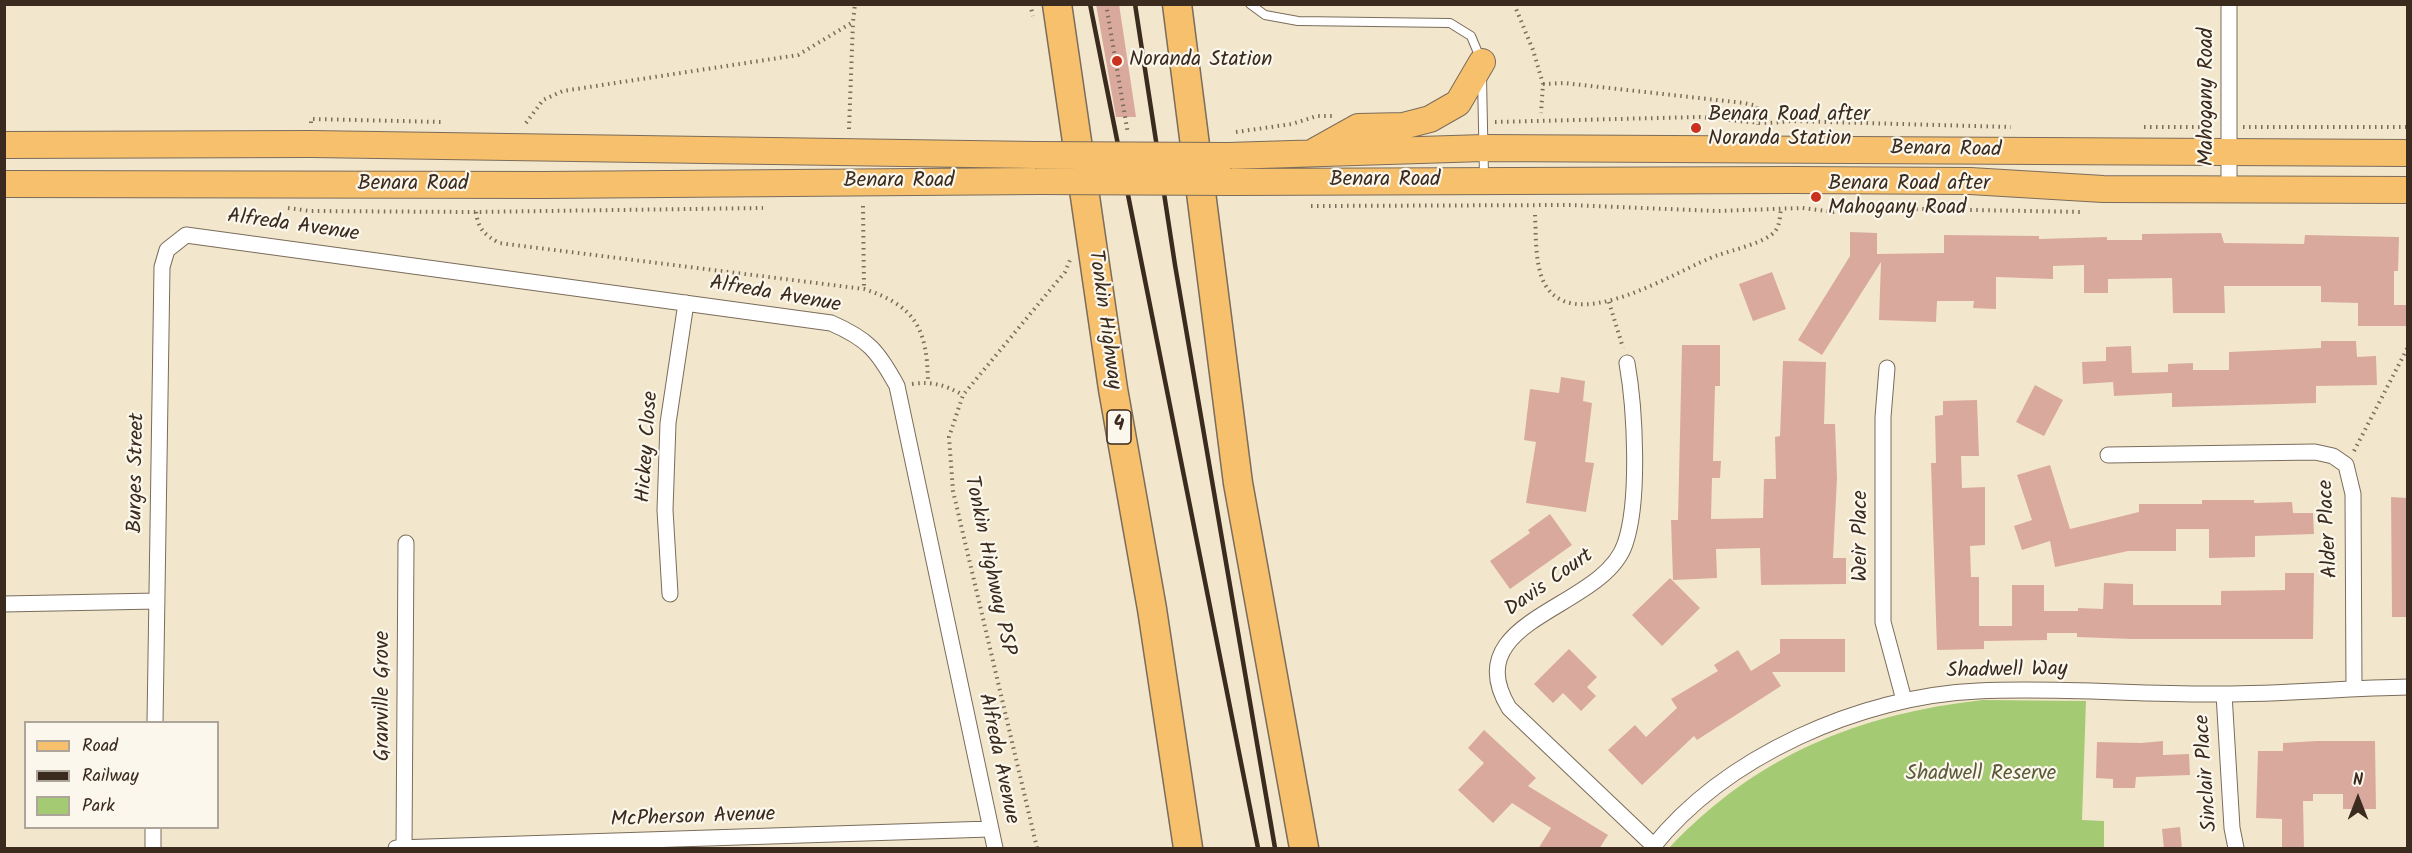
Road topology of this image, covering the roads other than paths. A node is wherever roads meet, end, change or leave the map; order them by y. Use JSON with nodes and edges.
{"nodes":[{"id":1,"x":1057,"y":4,"type":"edge"},
{"id":2,"x":1178,"y":4,"type":"edge"},
{"id":3,"x":1250,"y":4,"type":"edge"},
{"id":4,"x":2229,"y":4,"type":"edge"},
{"id":5,"x":1482,"y":62,"type":"junction"},
{"id":6,"x":256,"y":144,"type":"junction"},
{"id":7,"x":4,"y":145,"type":"edge"},
{"id":8,"x":1484,"y":148,"type":"junction"},
{"id":9,"x":1855,"y":150,"type":"junction"},
{"id":10,"x":1309,"y":153,"type":"junction"},
{"id":11,"x":2230,"y":153,"type":"junction"},
{"id":12,"x":2408,"y":153,"type":"edge"},
{"id":13,"x":1793,"y":180,"type":"junction"},
{"id":14,"x":1484,"y":181,"type":"junction"},
{"id":15,"x":1970,"y":181,"type":"junction"},
{"id":16,"x":4,"y":184,"type":"edge"},
{"id":17,"x":256,"y":185,"type":"junction"},
{"id":18,"x":2229,"y":189,"type":"junction"},
{"id":19,"x":2408,"y":190,"type":"edge"},
{"id":20,"x":186,"y":235,"type":"joint"},
{"id":21,"x":686,"y":303,"type":"junction"},
{"id":22,"x":1627,"y":363,"type":"road end"},
{"id":23,"x":1887,"y":369,"type":"dead end"},
{"id":24,"x":2108,"y":455,"type":"dead end"},
{"id":25,"x":406,"y":543,"type":"dead end"},
{"id":26,"x":670,"y":594,"type":"dead end"},
{"id":27,"x":157,"y":602,"type":"junction"},
{"id":28,"x":4,"y":604,"type":"edge"},
{"id":29,"x":2408,"y":687,"type":"edge"},
{"id":30,"x":2354,"y":688,"type":"junction"},
{"id":31,"x":2224,"y":694,"type":"junction"},
{"id":32,"x":1904,"y":700,"type":"junction"},
{"id":33,"x":155,"y":721,"type":"edge"},
{"id":34,"x":153,"y":829,"type":"edge"},
{"id":35,"x":990,"y":829,"type":"junction"},
{"id":36,"x":658,"y":845,"type":"edge"},
{"id":37,"x":1653,"y":847,"type":"edge"},
{"id":38,"x":405,"y":848,"type":"edge"},
{"id":39,"x":153,"y":849,"type":"edge"},
{"id":40,"x":396,"y":849,"type":"edge"},
{"id":41,"x":995,"y":849,"type":"edge"},
{"id":42,"x":1188,"y":849,"type":"edge"},
{"id":43,"x":1304,"y":849,"type":"edge"},
{"id":44,"x":2236,"y":849,"type":"edge"}],
"edges":[{"from":1,"to":42,"type":"highway","name":"Tonkin Highway","number":"4"},
{"from":2,"to":43,"type":"highway"},
{"from":3,"to":5,"type":"lane"},
{"from":4,"to":11,"type":"street","name":"Mahogany Road"},
{"from":5,"to":8,"type":"lane"},
{"from":5,"to":10,"type":"main road"},
{"from":6,"to":7,"type":"main road","name":"Benara Road"},
{"from":6,"to":10,"type":"main road","name":"Benara Road","bridge":true},
{"from":6,"to":17,"type":"main road"},
{"from":8,"to":9,"type":"main road","name":"Benara Road"},
{"from":8,"to":10,"type":"main road","name":"Benara Road"},
{"from":8,"to":13,"type":"main road","name":"Benara Road"},
{"from":8,"to":14,"type":"lane"},
{"from":9,"to":11,"type":"main road","name":"Benara Road"},
{"from":9,"to":15,"type":"main road"},
{"from":11,"to":12,"type":"main road","name":"Benara Road"},
{"from":11,"to":18,"type":"street","name":"Mahogany Road"},
{"from":13,"to":14,"type":"main road","name":"Benara Road"},
{"from":13,"to":15,"type":"main road","name":"Benara Road"},
{"from":14,"to":17,"type":"main road","name":"Benara Road","bridge":true},
{"from":15,"to":18,"type":"main road","name":"Benara Road"},
{"from":16,"to":17,"type":"main road","name":"Benara Road"},
{"from":18,"to":19,"type":"main road","name":"Benara Road"},
{"from":20,"to":21,"type":"street","name":"Alfreda Avenue"},
{"from":20,"to":27,"type":"street","name":"Burges Street"},
{"from":21,"to":26,"type":"street","name":"Hickey Close"},
{"from":21,"to":35,"type":"street","name":"Alfreda Avenue"},
{"from":22,"to":37,"type":"street","name":"Davis Court"},
{"from":23,"to":32,"type":"street","name":"Weir Place"},
{"from":24,"to":30,"type":"street","name":"Alder Place"},
{"from":25,"to":38,"type":"street","name":"Granville Grove"},
{"from":27,"to":28,"type":"street"},
{"from":27,"to":33,"type":"street","name":"Burges Street"},
{"from":29,"to":30,"type":"street","name":"Shadwell Way"},
{"from":30,"to":31,"type":"street","name":"Shadwell Way"},
{"from":31,"to":32,"type":"street","name":"Shadwell Way"},
{"from":31,"to":44,"type":"street","name":"Sinclair Place"},
{"from":32,"to":37,"type":"street","name":"Shadwell Way"},
{"from":34,"to":39,"type":"street"},
{"from":35,"to":36,"type":"street","name":"McPherson Avenue"},
{"from":35,"to":41,"type":"street","name":"Alfreda Avenue"},
{"from":36,"to":38,"type":"street","name":"McPherson Avenue"},
{"from":38,"to":40,"type":"street","name":"McPherson Avenue"}]}
